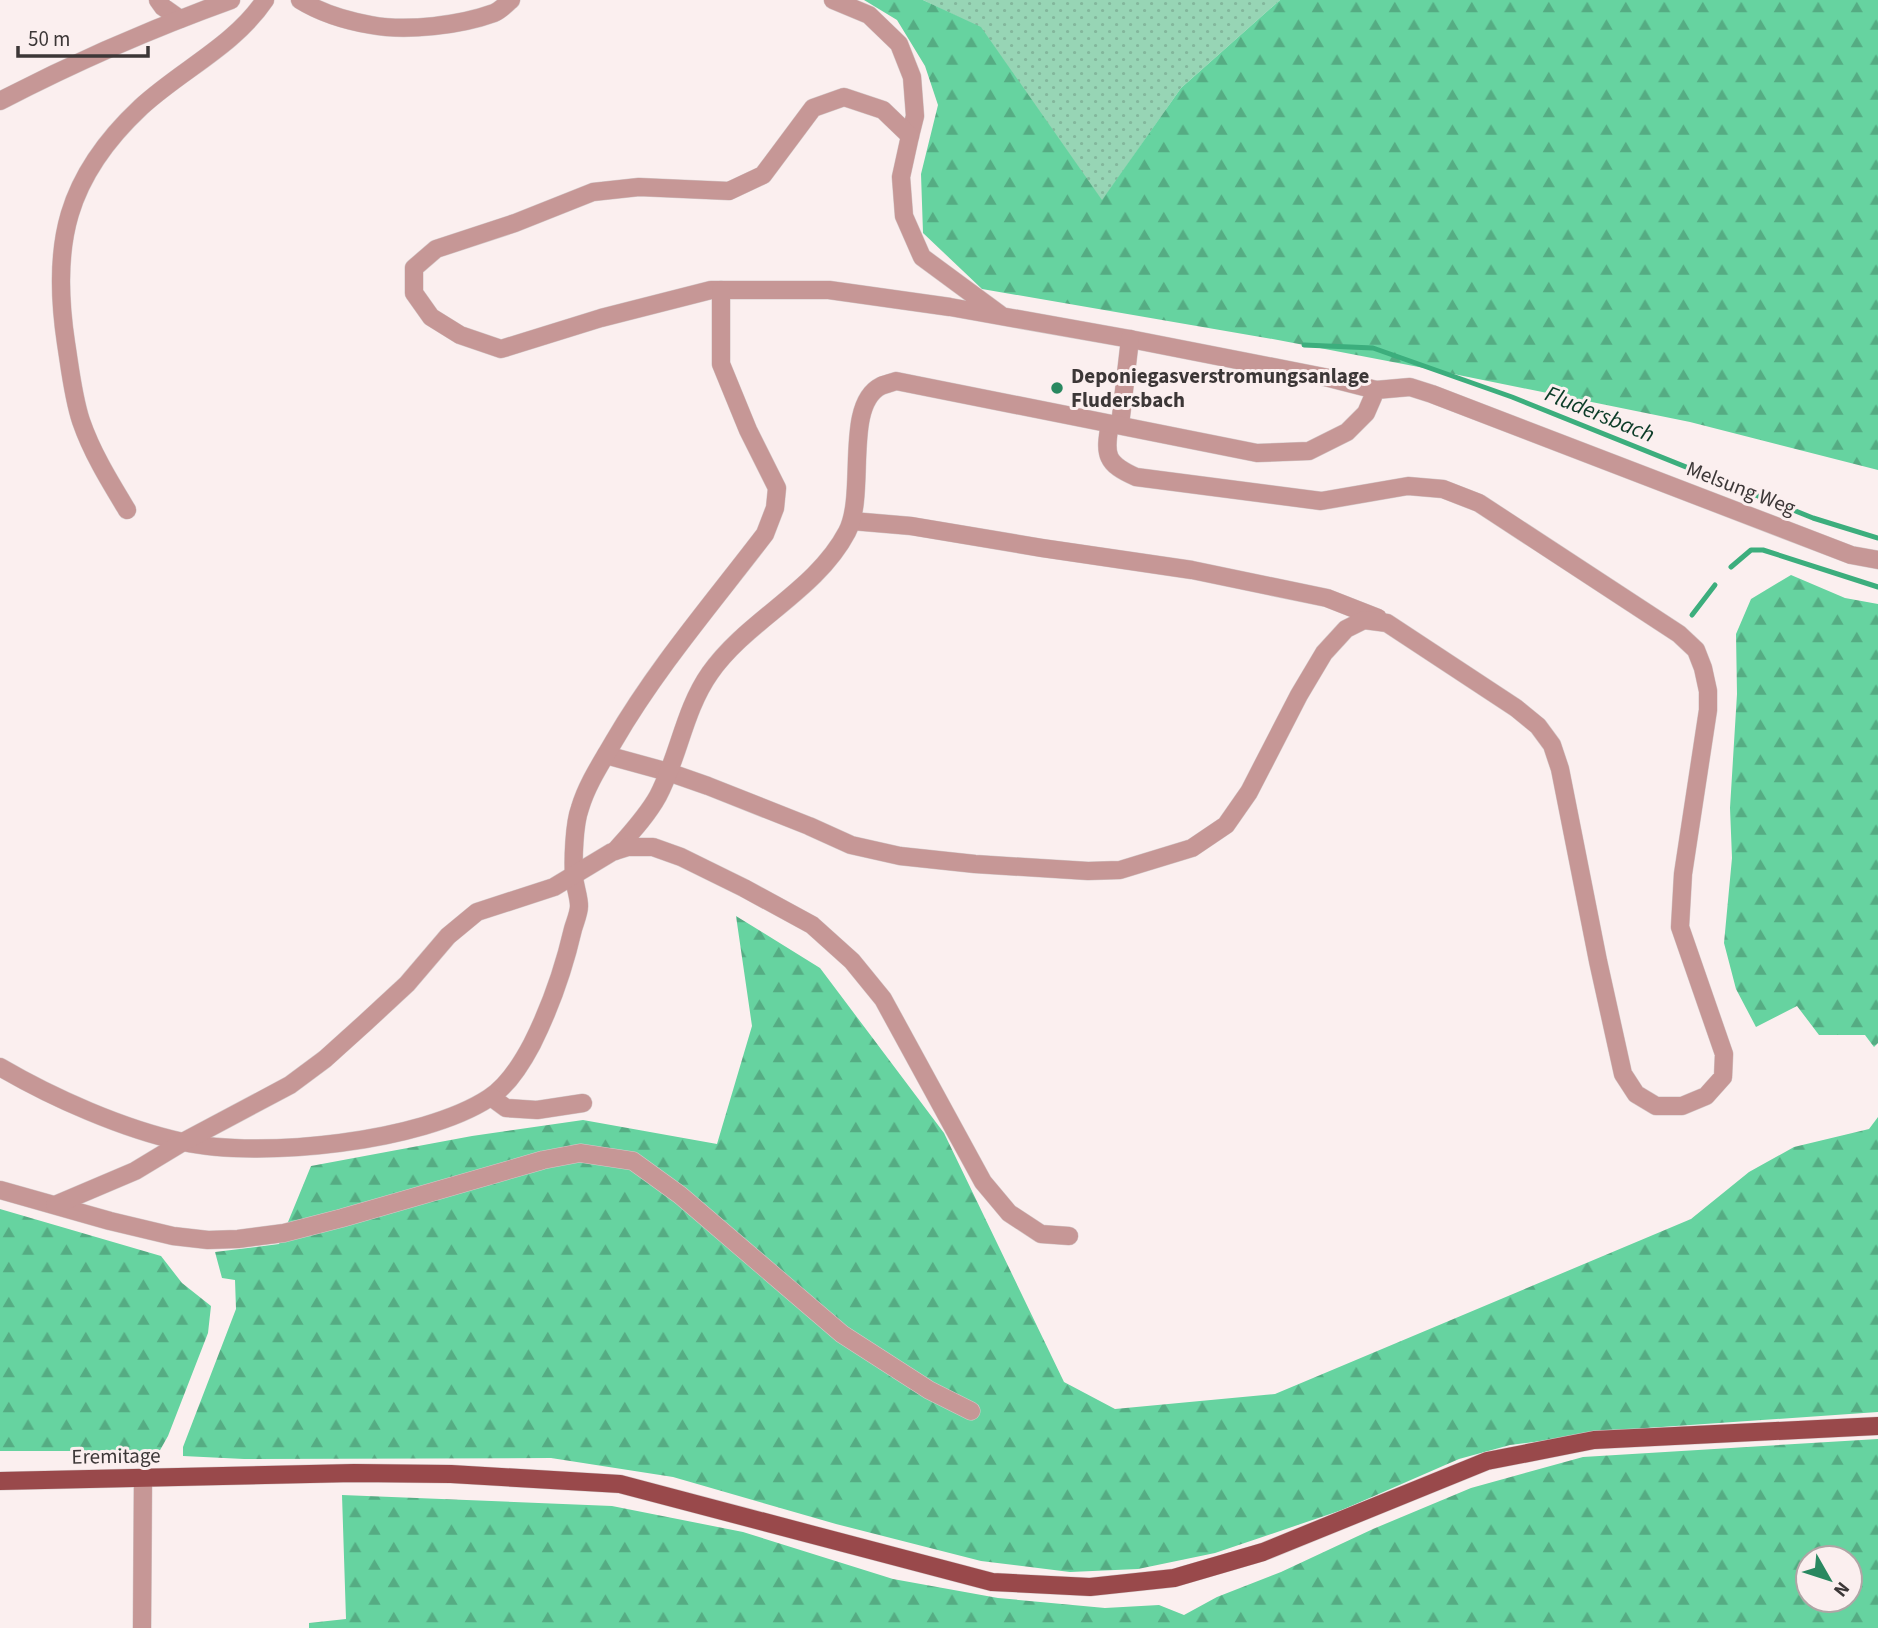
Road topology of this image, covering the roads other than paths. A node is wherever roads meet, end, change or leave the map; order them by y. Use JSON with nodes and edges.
{"nodes":[{"id":1,"x":158,"y":0,"type":"edge"},
{"id":2,"x":231,"y":0,"type":"edge"},
{"id":3,"x":265,"y":0,"type":"edge"},
{"id":4,"x":300,"y":0,"type":"edge"},
{"id":5,"x":511,"y":0,"type":"edge"},
{"id":6,"x":833,"y":0,"type":"edge"},
{"id":7,"x":180,"y":19,"type":"junction"},
{"id":8,"x":0,"y":101,"type":"edge"},
{"id":9,"x":910,"y":135,"type":"junction"},
{"id":10,"x":721,"y":290,"type":"junction"},
{"id":11,"x":1002,"y":316,"type":"junction"},
{"id":12,"x":1130,"y":339,"type":"junction"},
{"id":13,"x":1376,"y":390,"type":"junction"},
{"id":14,"x":1115,"y":425,"type":"junction"},
{"id":15,"x":127,"y":510,"type":"dead end"},
{"id":16,"x":852,"y":521,"type":"junction"},
{"id":17,"x":1878,"y":560,"type":"edge"},
{"id":18,"x":1387,"y":623,"type":"junction"},
{"id":19,"x":606,"y":755,"type":"junction"},
{"id":20,"x":668,"y":772,"type":"junction"},
{"id":21,"x":615,"y":851,"type":"junction"},
{"id":22,"x":574,"y":875,"type":"junction"},
{"id":23,"x":0,"y":1068,"type":"edge"},
{"id":24,"x":491,"y":1097,"type":"junction"},
{"id":25,"x":583,"y":1103,"type":"dead end"},
{"id":26,"x":183,"y":1142,"type":"junction"},
{"id":27,"x":0,"y":1190,"type":"edge"},
{"id":28,"x":55,"y":1205,"type":"junction"},
{"id":29,"x":1069,"y":1236,"type":"dead end"},
{"id":30,"x":971,"y":1411,"type":"dead end"},
{"id":31,"x":1878,"y":1426,"type":"edge"},
{"id":32,"x":143,"y":1478,"type":"junction"},
{"id":33,"x":0,"y":1481,"type":"edge"},
{"id":34,"x":142,"y":1628,"type":"edge"}],
"edges":[{"from":1,"to":7,"type":"street"},
{"from":2,"to":7,"type":"street"},
{"from":3,"to":15,"type":"street"},
{"from":4,"to":5,"type":"street"},
{"from":6,"to":9,"type":"street"},
{"from":7,"to":8,"type":"street"},
{"from":9,"to":10,"type":"street","name":"Melsung Weg"},
{"from":9,"to":11,"type":"street"},
{"from":10,"to":11,"type":"street","name":"Melsung Weg"},
{"from":10,"to":19,"type":"street"},
{"from":11,"to":12,"type":"street","name":"Melsung Weg"},
{"from":12,"to":13,"type":"street","name":"Melsung Weg"},
{"from":12,"to":14,"type":"street"},
{"from":13,"to":14,"type":"street"},
{"from":13,"to":17,"type":"street","name":"Melsung Weg"},
{"from":14,"to":16,"type":"street"},
{"from":14,"to":18,"type":"street"},
{"from":16,"to":18,"type":"street"},
{"from":16,"to":20,"type":"street"},
{"from":18,"to":20,"type":"street"},
{"from":19,"to":20,"type":"street"},
{"from":19,"to":22,"type":"street"},
{"from":20,"to":21,"type":"street"},
{"from":21,"to":22,"type":"street"},
{"from":21,"to":29,"type":"street"},
{"from":22,"to":24,"type":"street"},
{"from":22,"to":26,"type":"street"},
{"from":23,"to":26,"type":"street"},
{"from":24,"to":25,"type":"street"},
{"from":24,"to":26,"type":"street"},
{"from":26,"to":28,"type":"street"},
{"from":27,"to":28,"type":"street"},
{"from":28,"to":30,"type":"street"},
{"from":31,"to":32,"type":"main road","name":"Eremitage"},
{"from":32,"to":33,"type":"main road","name":"Eremitage"},
{"from":32,"to":34,"type":"street"}]}
